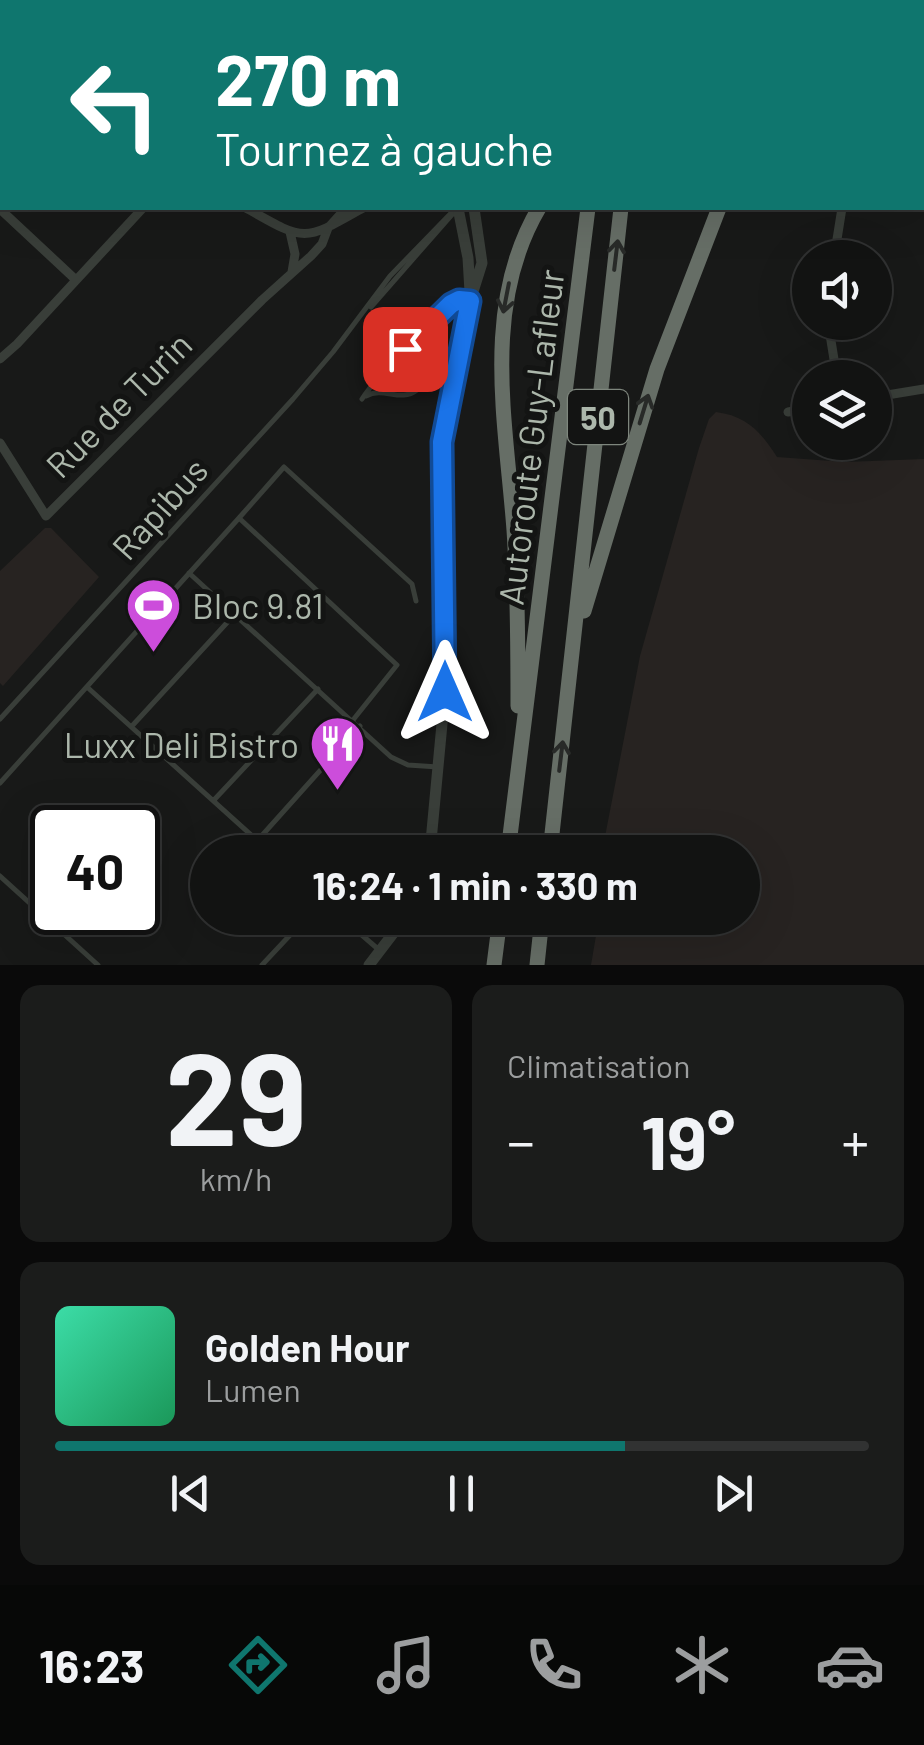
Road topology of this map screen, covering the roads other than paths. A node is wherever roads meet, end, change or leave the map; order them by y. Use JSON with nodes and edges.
{"nodes":[{"id":1,"x":1,"y":210,"type":"edge"},
{"id":2,"x":141,"y":210,"type":"edge"},
{"id":3,"x":250,"y":210,"type":"edge"},
{"id":4,"x":344,"y":210,"type":"edge"},
{"id":5,"x":360,"y":210,"type":"edge"},
{"id":6,"x":455,"y":210,"type":"edge"},
{"id":7,"x":457,"y":210,"type":"edge"},
{"id":8,"x":474,"y":210,"type":"edge"},
{"id":9,"x":538,"y":210,"type":"edge"},
{"id":10,"x":588,"y":210,"type":"edge"},
{"id":11,"x":622,"y":210,"type":"edge"},
{"id":12,"x":718,"y":210,"type":"edge"},
{"id":13,"x":842,"y":210,"type":"edge"},
{"id":14,"x":328,"y":228,"type":"junction"},
{"id":15,"x":290,"y":232,"type":"junction"},
{"id":16,"x":837,"y":240,"type":"edge"},
{"id":17,"x":292,"y":272,"type":"junction"},
{"id":18,"x":76,"y":280,"type":"junction"},
{"id":19,"x":470,"y":301,"type":"junction"},
{"id":20,"x":442,"y":312,"type":"junction"},
{"id":21,"x":0,"y":359,"type":"edge"},
{"id":22,"x":924,"y":389,"type":"edge"},
{"id":23,"x":892,"y":394,"type":"edge"},
{"id":24,"x":792,"y":411,"type":"edge"},
{"id":25,"x":788,"y":412,"type":"dead end"},
{"id":26,"x":0,"y":443,"type":"edge"},
{"id":27,"x":239,"y":518,"type":"junction"},
{"id":28,"x":189,"y":573,"type":"junction"},
{"id":29,"x":416,"y":601,"type":"dead end"},
{"id":30,"x":235,"y":614,"type":"junction"},
{"id":31,"x":574,"y":640,"type":"junction"},
{"id":32,"x":87,"y":687,"type":"junction"},
{"id":33,"x":318,"y":689,"type":"junction"},
{"id":34,"x":0,"y":719,"type":"edge"},
{"id":35,"x":353,"y":720,"type":"junction"},
{"id":36,"x":360,"y":726,"type":"junction"},
{"id":37,"x":132,"y":727,"type":"junction"},
{"id":38,"x":518,"y":760,"type":"junction"},
{"id":39,"x":440,"y":768,"type":"junction"},
{"id":40,"x":0,"y":783,"type":"edge"},
{"id":41,"x":214,"y":801,"type":"junction"},
{"id":42,"x":251,"y":835,"type":"edge"},
{"id":43,"x":262,"y":835,"type":"edge"},
{"id":44,"x":432,"y":835,"type":"edge"},
{"id":45,"x":510,"y":835,"type":"edge"},
{"id":46,"x":552,"y":835,"type":"edge"},
{"id":47,"x":0,"y":876,"type":"edge"},
{"id":48,"x":290,"y":935,"type":"edge"},
{"id":49,"x":362,"y":935,"type":"edge"},
{"id":50,"x":392,"y":935,"type":"edge"},
{"id":51,"x":498,"y":935,"type":"edge"},
{"id":52,"x":540,"y":935,"type":"edge"},
{"id":53,"x":380,"y":951,"type":"junction"},
{"id":54,"x":98,"y":965,"type":"edge"},
{"id":55,"x":262,"y":965,"type":"edge"},
{"id":56,"x":369,"y":965,"type":"edge"},
{"id":57,"x":494,"y":965,"type":"edge"},
{"id":58,"x":537,"y":965,"type":"edge"}],
"edges":[{"from":1,"to":18,"type":"street"},
{"from":2,"to":18,"type":"street"},
{"from":3,"to":15,"type":"street"},
{"from":4,"to":14,"type":"street","name":"Rue de Turin"},
{"from":5,"to":14,"type":"street","name":"Rue de Turin"},
{"from":6,"to":34,"type":"lane","name":"Rapibus"},
{"from":7,"to":19,"type":"street"},
{"from":8,"to":19,"type":"street"},
{"from":9,"to":38,"type":"highway","one_way":true},
{"from":10,"to":38,"type":"highway","name":"Autoroute Guy-Lafleur","number":"50"},
{"from":31,"to":11,"type":"highway","name":"Autoroute Guy-Lafleur","number":"50","one_way":true},
{"from":31,"to":12,"type":"highway","one_way":true},
{"from":13,"to":16,"type":"street"},
{"from":14,"to":15,"type":"street"},
{"from":14,"to":17,"type":"street","name":"Rue de Turin"},
{"from":15,"to":17,"type":"street"},
{"from":17,"to":26,"type":"street","name":"Rue de Turin"},
{"from":18,"to":21,"type":"street"},
{"from":19,"to":20,"type":"lane"},
{"from":19,"to":39,"type":"street"},
{"from":20,"to":20,"type":"lane"},
{"from":22,"to":23,"type":"street"},
{"from":24,"to":25,"type":"street"},
{"from":27,"to":28,"type":"lane"},
{"from":27,"to":29,"type":"lane"},
{"from":27,"to":35,"type":"lane"},
{"from":28,"to":30,"type":"lane"},
{"from":28,"to":32,"type":"lane"},
{"from":30,"to":33,"type":"lane"},
{"from":30,"to":37,"type":"lane"},
{"from":46,"to":31,"type":"highway","name":"Autoroute Guy-Lafleur","number":"50","one_way":true},
{"from":32,"to":37,"type":"lane"},
{"from":32,"to":40,"type":"lane"},
{"from":33,"to":35,"type":"lane"},
{"from":33,"to":41,"type":"lane"},
{"from":35,"to":36,"type":"lane"},
{"from":36,"to":39,"type":"lane"},
{"from":36,"to":43,"type":"lane"},
{"from":37,"to":41,"type":"lane"},
{"from":38,"to":45,"type":"highway","name":"Autoroute Guy-Lafleur","number":"50"},
{"from":39,"to":44,"type":"street"},
{"from":41,"to":42,"type":"lane"},
{"from":47,"to":54,"type":"lane"},
{"from":48,"to":55,"type":"lane"},
{"from":49,"to":53,"type":"lane"},
{"from":50,"to":53,"type":"street"},
{"from":51,"to":57,"type":"highway"},
{"from":52,"to":58,"type":"highway"},
{"from":53,"to":56,"type":"street"}]}
